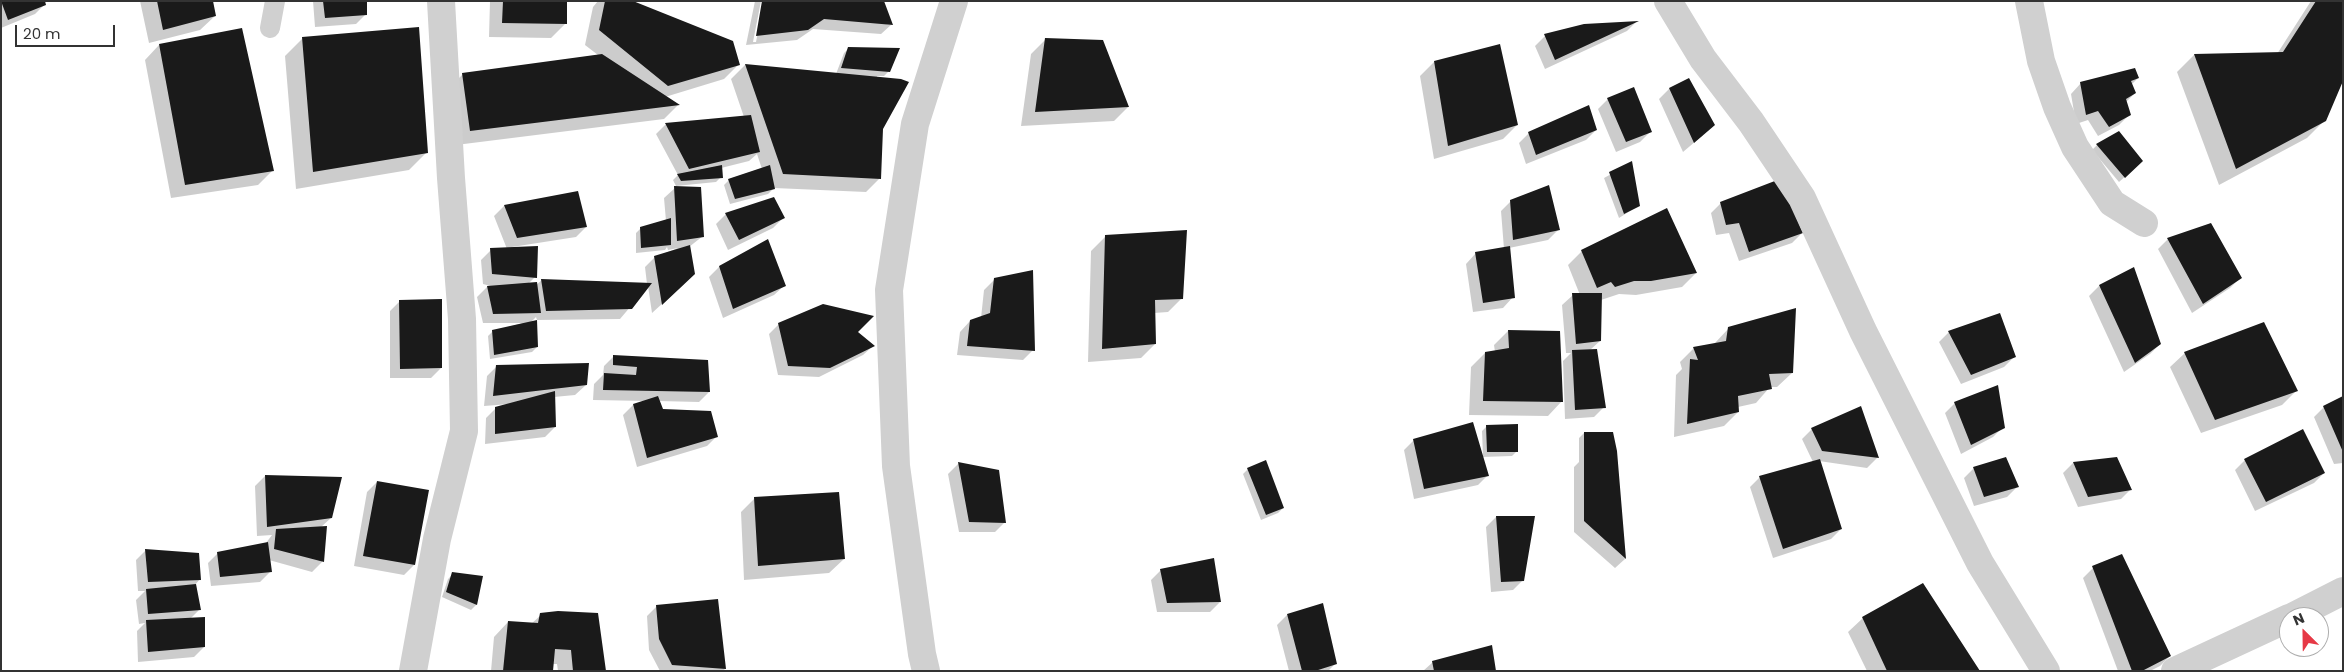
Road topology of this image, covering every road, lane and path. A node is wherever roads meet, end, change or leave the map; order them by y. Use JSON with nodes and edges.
{"nodes":[{"id":1,"x":275,"y":1,"type":"edge"},
{"id":2,"x":441,"y":1,"type":"edge"},
{"id":3,"x":954,"y":1,"type":"edge"},
{"id":4,"x":1668,"y":1,"type":"edge"},
{"id":5,"x":2029,"y":1,"type":"edge"},
{"id":6,"x":270,"y":28,"type":"dead end"},
{"id":7,"x":2144,"y":224,"type":"dead end"},
{"id":8,"x":2343,"y":591,"type":"edge"},
{"id":9,"x":2312,"y":607,"type":"edge"},
{"id":10,"x":2279,"y":623,"type":"edge"},
{"id":11,"x":413,"y":671,"type":"edge"},
{"id":12,"x":926,"y":671,"type":"edge"},
{"id":13,"x":2046,"y":671,"type":"edge"},
{"id":14,"x":2175,"y":671,"type":"edge"}],
"edges":[{"from":1,"to":6,"type":"lane"},
{"from":2,"to":11,"type":"street"},
{"from":3,"to":12,"type":"street"},
{"from":4,"to":13,"type":"street"},
{"from":5,"to":7,"type":"street"},
{"from":8,"to":9,"type":"street"},
{"from":10,"to":14,"type":"street"}]}
